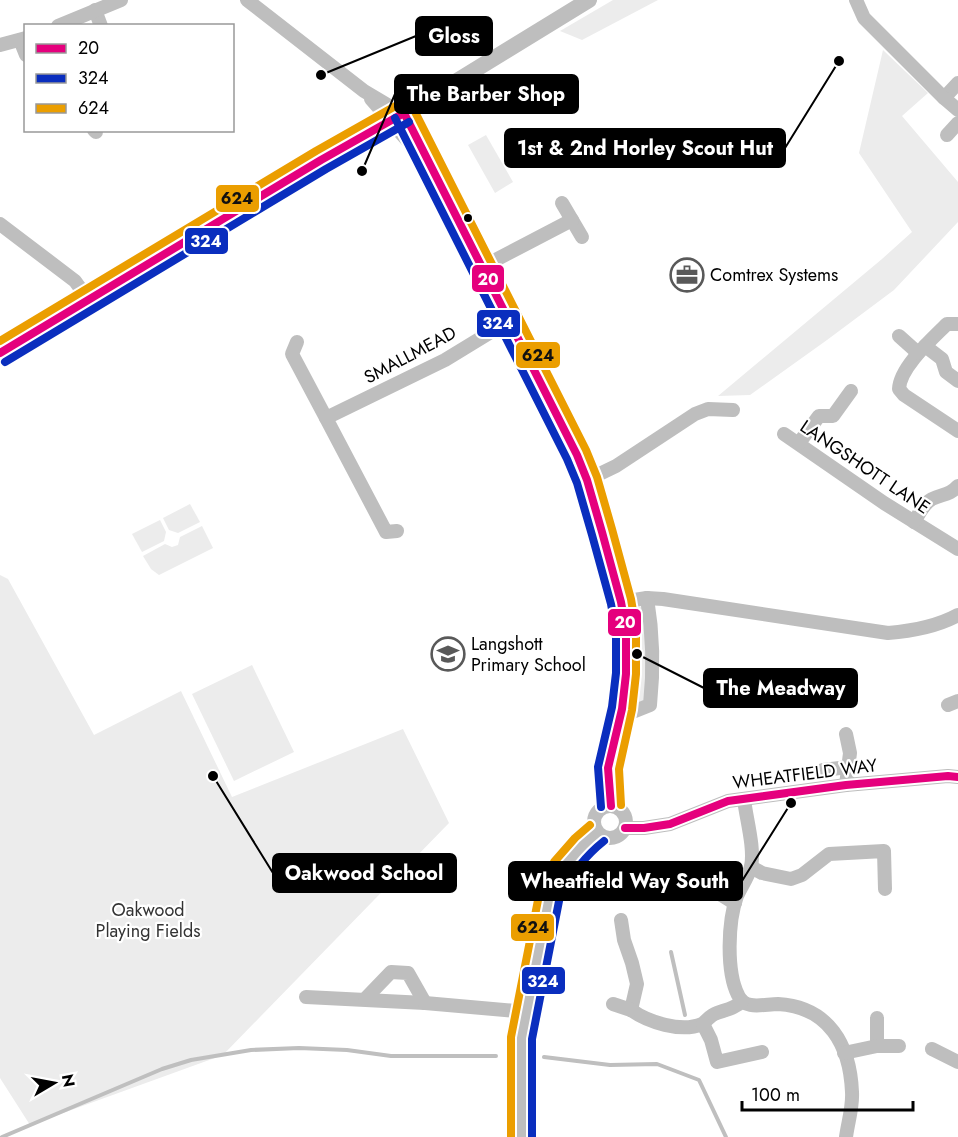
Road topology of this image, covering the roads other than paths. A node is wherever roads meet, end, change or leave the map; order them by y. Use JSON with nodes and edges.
{"nodes":[{"id":1,"x":121,"y":0,"type":"edge"},
{"id":2,"x":247,"y":0,"type":"edge"},
{"id":3,"x":589,"y":0,"type":"edge"},
{"id":4,"x":856,"y":0,"type":"edge"},
{"id":5,"x":95,"y":10,"type":"junction"},
{"id":6,"x":63,"y":24,"type":"edge"},
{"id":7,"x":100,"y":24,"type":"edge"},
{"id":8,"x":23,"y":39,"type":"edge"},
{"id":9,"x":0,"y":45,"type":"edge"},
{"id":10,"x":958,"y":83,"type":"edge"},
{"id":11,"x":944,"y":98,"type":"junction"},
{"id":12,"x":958,"y":110,"type":"edge"},
{"id":13,"x":397,"y":117,"type":"junction"},
{"id":14,"x":958,"y":123,"type":"edge"},
{"id":15,"x":947,"y":135,"type":"dead end"},
{"id":16,"x":562,"y":203,"type":"dead end"},
{"id":17,"x":572,"y":220,"type":"junction"},
{"id":18,"x":0,"y":224,"type":"edge"},
{"id":19,"x":582,"y":237,"type":"dead end"},
{"id":20,"x":482,"y":267,"type":"junction"},
{"id":21,"x":88,"y":299,"type":"junction"},
{"id":22,"x":509,"y":321,"type":"junction"},
{"id":23,"x":958,"y":324,"type":"edge"},
{"id":24,"x":899,"y":336,"type":"dead end"},
{"id":25,"x":294,"y":348,"type":"dead end"},
{"id":26,"x":922,"y":349,"type":"junction"},
{"id":27,"x":0,"y":353,"type":"edge"},
{"id":28,"x":958,"y":381,"type":"edge"},
{"id":29,"x":851,"y":392,"type":"dead end"},
{"id":30,"x":733,"y":410,"type":"dead end"},
{"id":31,"x":326,"y":418,"type":"junction"},
{"id":32,"x":958,"y":431,"type":"edge"},
{"id":33,"x":784,"y":434,"type":"dead end"},
{"id":34,"x":799,"y":443,"type":"junction"},
{"id":35,"x":587,"y":480,"type":"junction"},
{"id":36,"x":958,"y":486,"type":"edge"},
{"id":37,"x":914,"y":522,"type":"junction"},
{"id":38,"x":391,"y":531,"type":"dead end"},
{"id":39,"x":958,"y":549,"type":"edge"},
{"id":40,"x":647,"y":598,"type":"junction"},
{"id":41,"x":621,"y":602,"type":"junction"},
{"id":42,"x":958,"y":615,"type":"edge"},
{"id":43,"x":622,"y":709,"type":"junction"},
{"id":44,"x":846,"y":734,"type":"dead end"},
{"id":45,"x":848,"y":767,"type":"junction"},
{"id":46,"x":823,"y":770,"type":"dead end"},
{"id":47,"x":958,"y":777,"type":"edge"},
{"id":48,"x":846,"y":784,"type":"junction"},
{"id":49,"x":744,"y":799,"type":"junction"},
{"id":50,"x":611,"y":806,"type":"junction"},
{"id":51,"x":625,"y":828,"type":"junction"},
{"id":52,"x":597,"y":833,"type":"junction"},
{"id":53,"x":751,"y":867,"type":"junction"},
{"id":54,"x":885,"y":889,"type":"dead end"},
{"id":55,"x":671,"y":894,"type":"dead end"},
{"id":56,"x":735,"y":903,"type":"junction"},
{"id":57,"x":621,"y":920,"type":"dead end"},
{"id":58,"x":306,"y":997,"type":"dead end"},
{"id":59,"x":365,"y":999,"type":"junction"},
{"id":60,"x":742,"y":1001,"type":"junction"},
{"id":61,"x":425,"y":1003,"type":"junction"},
{"id":62,"x":613,"y":1004,"type":"dead end"},
{"id":63,"x":631,"y":1010,"type":"junction"},
{"id":64,"x":527,"y":1012,"type":"junction"},
{"id":65,"x":877,"y":1018,"type":"dead end"},
{"id":66,"x":703,"y":1023,"type":"junction"},
{"id":67,"x":877,"y":1046,"type":"junction"},
{"id":68,"x":899,"y":1046,"type":"dead end"},
{"id":69,"x":932,"y":1049,"type":"dead end"},
{"id":70,"x":762,"y":1052,"type":"dead end"},
{"id":71,"x":844,"y":1053,"type":"junction"},
{"id":72,"x":958,"y":1062,"type":"edge"},
{"id":73,"x":522,"y":1137,"type":"edge"},
{"id":74,"x":846,"y":1137,"type":"edge"}],
"edges":[{"from":1,"to":5,"type":"street"},
{"from":2,"to":13,"type":"street"},
{"from":3,"to":13,"type":"main road"},
{"from":4,"to":11,"type":"street"},
{"from":5,"to":6,"type":"street"},
{"from":5,"to":7,"type":"street"},
{"from":8,"to":9,"type":"street"},
{"from":10,"to":11,"type":"street"},
{"from":11,"to":12,"type":"street"},
{"from":13,"to":20,"type":"street"},
{"from":13,"to":21,"type":"main road"},
{"from":14,"to":15,"type":"street"},
{"from":16,"to":17,"type":"street"},
{"from":17,"to":19,"type":"street"},
{"from":17,"to":20,"type":"street"},
{"from":18,"to":21,"type":"street"},
{"from":20,"to":22,"type":"street"},
{"from":21,"to":27,"type":"main road"},
{"from":22,"to":31,"type":"street","name":"SMALLMEAD"},
{"from":22,"to":35,"type":"street"},
{"from":23,"to":26,"type":"street"},
{"from":24,"to":26,"type":"street"},
{"from":25,"to":31,"type":"street"},
{"from":26,"to":28,"type":"street"},
{"from":26,"to":32,"type":"street"},
{"from":29,"to":34,"type":"street"},
{"from":30,"to":35,"type":"street"},
{"from":31,"to":38,"type":"street"},
{"from":33,"to":34,"type":"street","name":"LANGSHOTT LANE"},
{"from":34,"to":37,"type":"street","name":"LANGSHOTT LANE"},
{"from":35,"to":41,"type":"street"},
{"from":36,"to":37,"type":"street"},
{"from":37,"to":39,"type":"street","name":"LANGSHOTT LANE"},
{"from":40,"to":41,"type":"street"},
{"from":40,"to":42,"type":"street"},
{"from":40,"to":43,"type":"street"},
{"from":41,"to":43,"type":"street"},
{"from":43,"to":50,"type":"street"},
{"from":44,"to":45,"type":"street"},
{"from":45,"to":46,"type":"street"},
{"from":45,"to":48,"type":"street"},
{"from":47,"to":48,"type":"street","name":"WHEATFIELD WAY"},
{"from":48,"to":49,"type":"street","name":"WHEATFIELD WAY"},
{"from":49,"to":51,"type":"street","name":"WHEATFIELD WAY"},
{"from":49,"to":53,"type":"street"},
{"from":50,"to":51,"type":"street"},
{"from":50,"to":52,"type":"street"},
{"from":51,"to":52,"type":"street"},
{"from":52,"to":64,"type":"street"},
{"from":53,"to":54,"type":"street"},
{"from":53,"to":56,"type":"street"},
{"from":55,"to":56,"type":"street"},
{"from":56,"to":60,"type":"street"},
{"from":57,"to":63,"type":"street"},
{"from":58,"to":59,"type":"street"},
{"from":59,"to":61,"type":"street"},
{"from":59,"to":61,"type":"street"},
{"from":60,"to":66,"type":"street"},
{"from":60,"to":71,"type":"street"},
{"from":61,"to":64,"type":"street"},
{"from":62,"to":63,"type":"street"},
{"from":63,"to":66,"type":"street"},
{"from":64,"to":73,"type":"street"},
{"from":65,"to":67,"type":"street"},
{"from":66,"to":70,"type":"street"},
{"from":67,"to":68,"type":"street"},
{"from":67,"to":71,"type":"street"},
{"from":69,"to":72,"type":"street"},
{"from":71,"to":74,"type":"street"}]}
